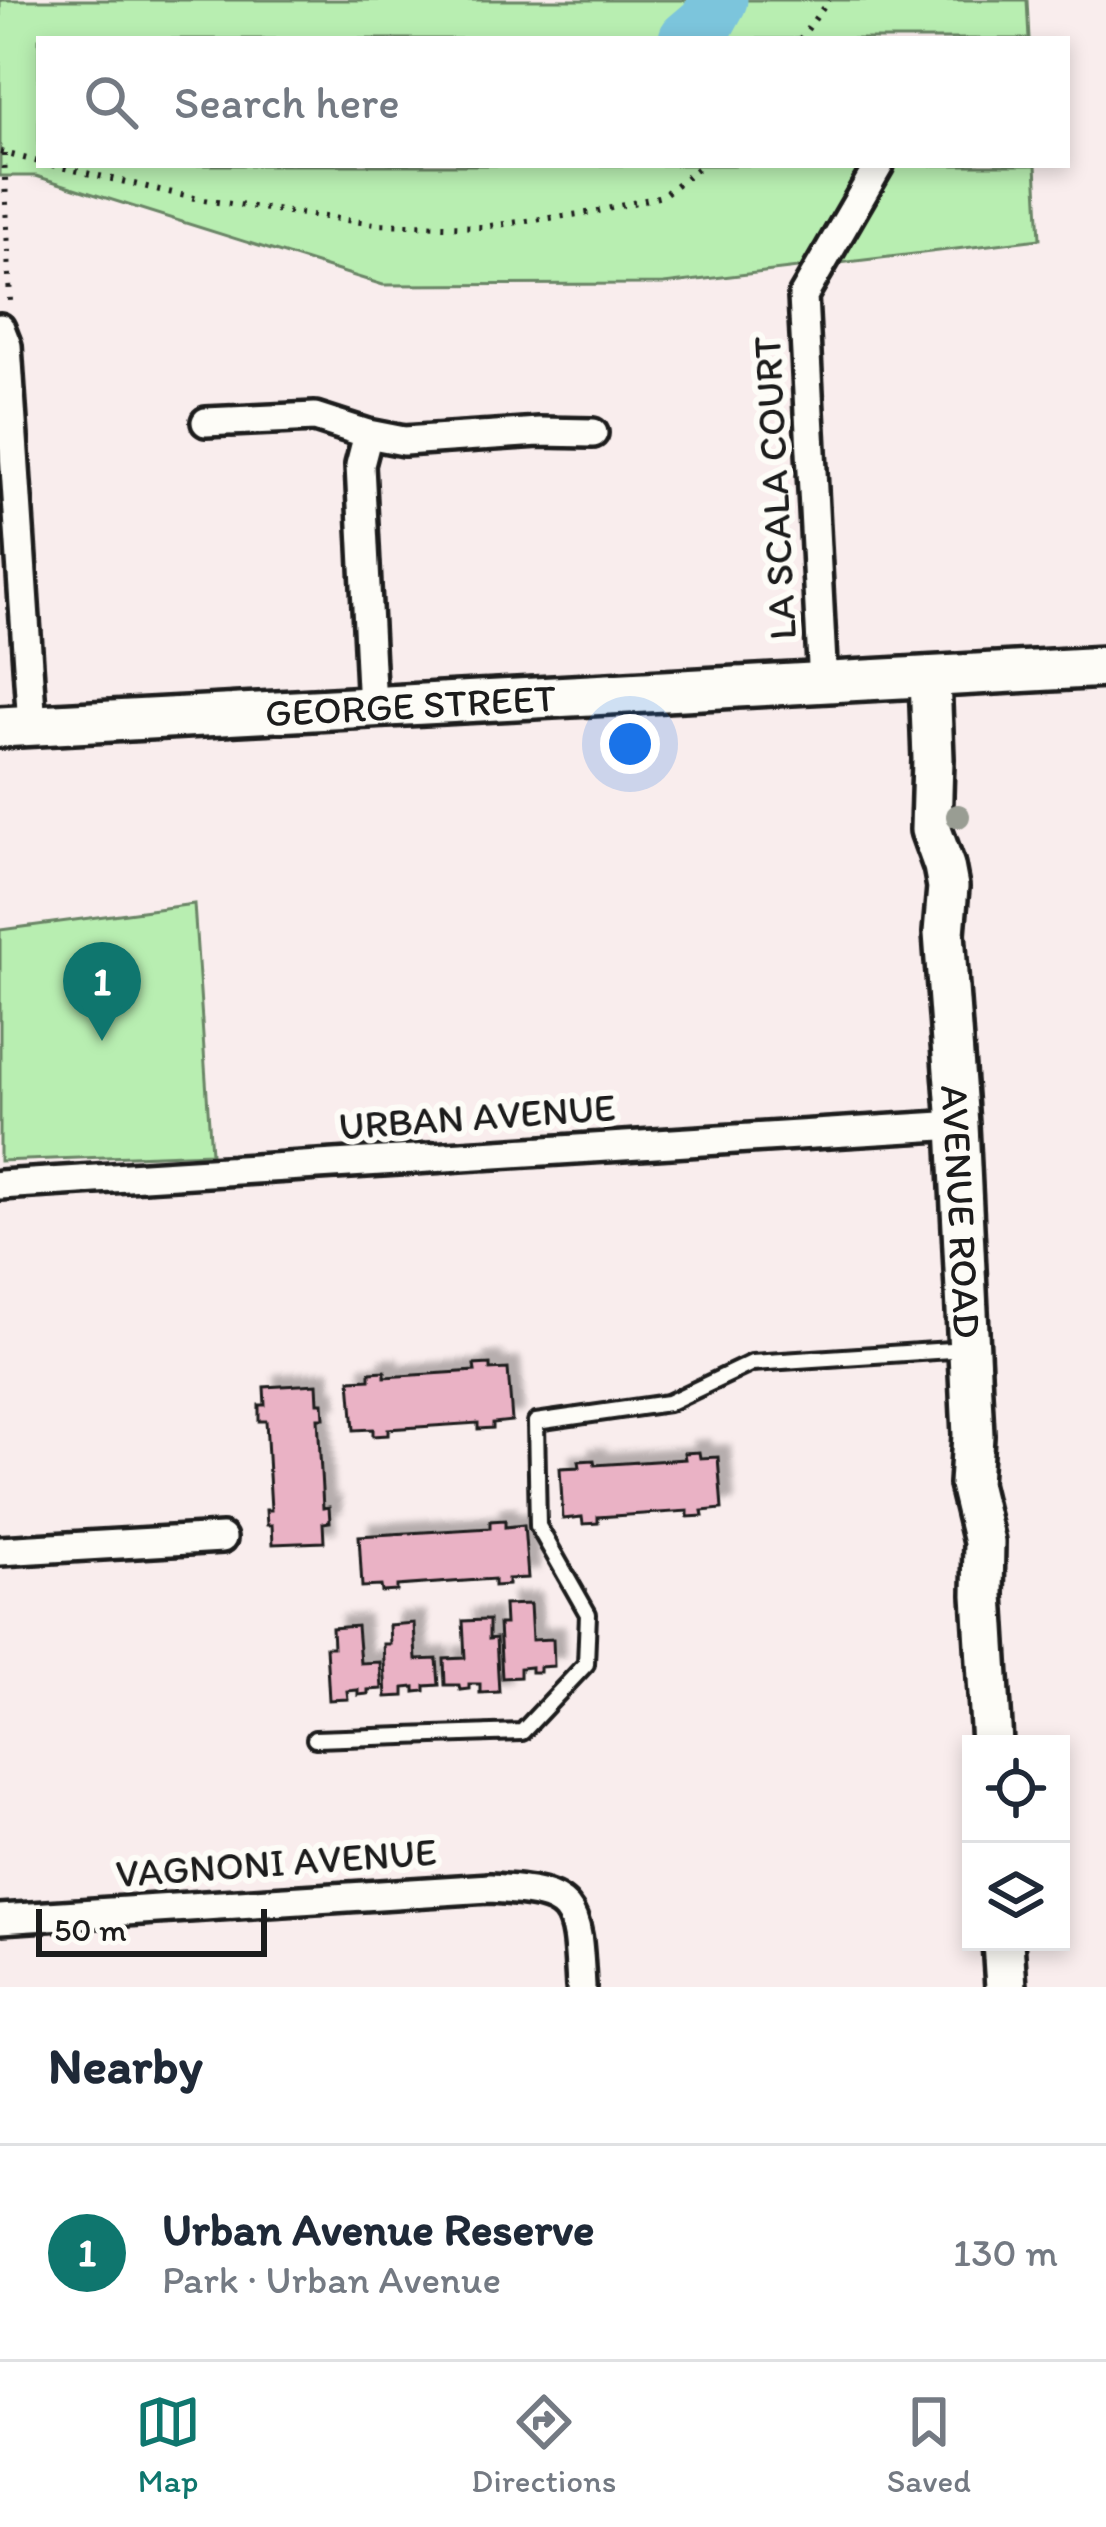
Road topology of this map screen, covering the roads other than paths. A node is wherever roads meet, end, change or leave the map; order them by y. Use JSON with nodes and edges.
{"nodes":[{"id":1,"x":877,"y":168,"type":"edge"},
{"id":2,"x":0,"y":328,"type":"edge"},
{"id":3,"x":206,"y":422,"type":"dead end"},
{"id":4,"x":593,"y":433,"type":"dead end"},
{"id":5,"x":368,"y":434,"type":"junction"},
{"id":6,"x":1106,"y":668,"type":"edge"},
{"id":7,"x":930,"y":678,"type":"junction"},
{"id":8,"x":823,"y":683,"type":"junction"},
{"id":9,"x":372,"y":708,"type":"junction"},
{"id":10,"x":16,"y":727,"type":"edge"},
{"id":11,"x":958,"y":1125,"type":"junction"},
{"id":12,"x":0,"y":1185,"type":"edge"},
{"id":13,"x":968,"y":1349,"type":"junction"},
{"id":14,"x":222,"y":1538,"type":"dead end"},
{"id":15,"x":0,"y":1551,"type":"edge"},
{"id":16,"x":991,"y":1735,"type":"edge"},
{"id":17,"x":315,"y":1739,"type":"dead end"},
{"id":18,"x":0,"y":1918,"type":"edge"},
{"id":19,"x":1004,"y":1951,"type":"edge"},
{"id":20,"x":581,"y":1987,"type":"edge"},
{"id":21,"x":1006,"y":1987,"type":"edge"}],
"edges":[{"from":1,"to":8,"type":"street","name":"LA SCALA COURT"},
{"from":2,"to":10,"type":"street"},
{"from":3,"to":5,"type":"street"},
{"from":4,"to":5,"type":"street"},
{"from":5,"to":9,"type":"street"},
{"from":6,"to":7,"type":"street","name":"GEORGE STREET"},
{"from":7,"to":8,"type":"street","name":"GEORGE STREET"},
{"from":7,"to":11,"type":"street","name":"AVENUE ROAD"},
{"from":8,"to":9,"type":"street","name":"GEORGE STREET"},
{"from":9,"to":10,"type":"street","name":"GEORGE STREET"},
{"from":11,"to":12,"type":"street","name":"URBAN AVENUE"},
{"from":11,"to":13,"type":"street","name":"AVENUE ROAD"},
{"from":13,"to":16,"type":"street","name":"AVENUE ROAD"},
{"from":13,"to":17,"type":"lane"},
{"from":14,"to":15,"type":"street"},
{"from":18,"to":20,"type":"street","name":"VAGNONI AVENUE"},
{"from":19,"to":21,"type":"street"}]}
